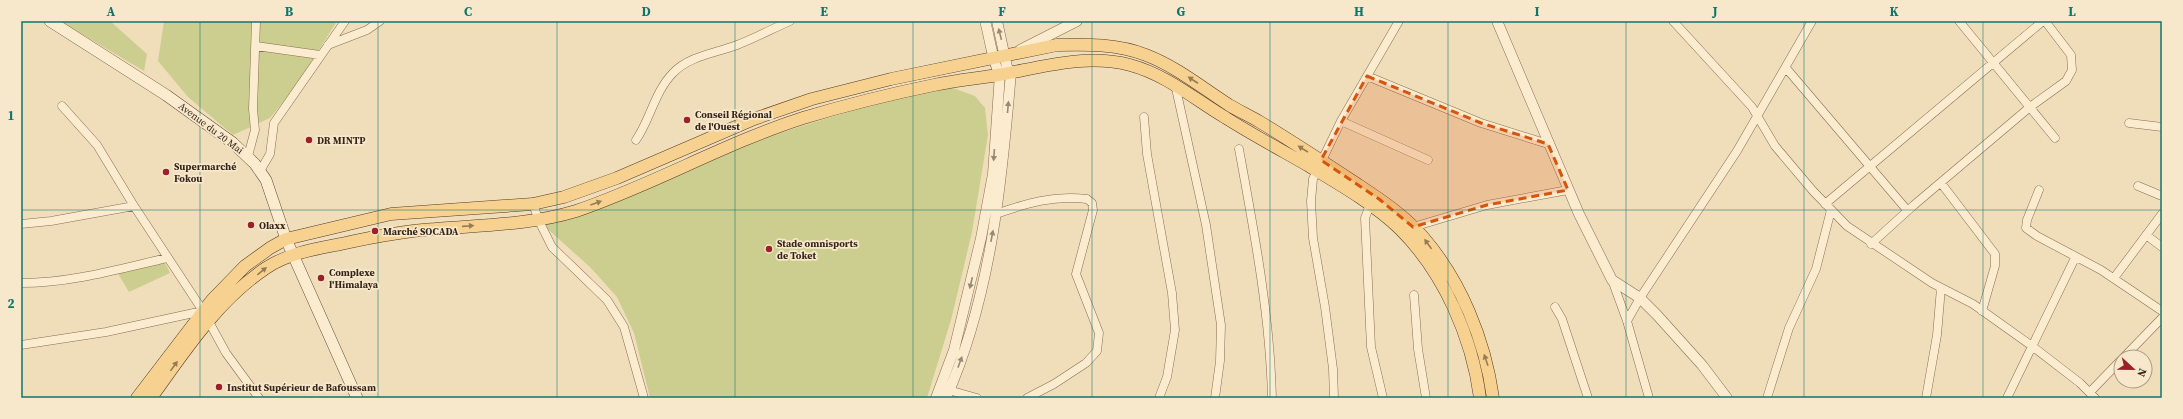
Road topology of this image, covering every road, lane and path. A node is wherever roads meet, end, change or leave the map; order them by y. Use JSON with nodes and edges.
{"nodes":[{"id":1,"x":50,"y":21,"type":"edge"},
{"id":2,"x":256,"y":21,"type":"edge"},
{"id":3,"x":345,"y":21,"type":"edge"},
{"id":4,"x":380,"y":21,"type":"edge"},
{"id":5,"x":790,"y":21,"type":"edge"},
{"id":6,"x":985,"y":21,"type":"edge"},
{"id":7,"x":997,"y":21,"type":"edge"},
{"id":8,"x":1078,"y":21,"type":"edge"},
{"id":9,"x":1399,"y":21,"type":"edge"},
{"id":10,"x":1497,"y":21,"type":"edge"},
{"id":11,"x":1672,"y":21,"type":"edge"},
{"id":12,"x":1812,"y":21,"type":"edge"},
{"id":13,"x":1959,"y":21,"type":"edge"},
{"id":14,"x":2044,"y":21,"type":"edge"},
{"id":15,"x":328,"y":45,"type":"junction"},
{"id":16,"x":256,"y":46,"type":"junction"},
{"id":17,"x":320,"y":55,"type":"junction"},
{"id":18,"x":1001,"y":58,"type":"junction"},
{"id":19,"x":1993,"y":64,"type":"junction"},
{"id":20,"x":1786,"y":68,"type":"junction"},
{"id":21,"x":1006,"y":73,"type":"junction"},
{"id":22,"x":1367,"y":76,"type":"junction"},
{"id":23,"x":1176,"y":84,"type":"junction"},
{"id":24,"x":62,"y":106,"type":"dead end"},
{"id":25,"x":2030,"y":107,"type":"junction"},
{"id":26,"x":1758,"y":115,"type":"junction"},
{"id":27,"x":1144,"y":117,"type":"dead end"},
{"id":28,"x":1341,"y":121,"type":"junction"},
{"id":29,"x":2129,"y":123,"type":"dead end"},
{"id":30,"x":2162,"y":126,"type":"edge"},
{"id":31,"x":2055,"y":138,"type":"dead end"},
{"id":32,"x":636,"y":140,"type":"dead end"},
{"id":33,"x":1548,"y":144,"type":"junction"},
{"id":34,"x":1239,"y":149,"type":"dead end"},
{"id":35,"x":248,"y":156,"type":"junction"},
{"id":36,"x":1321,"y":160,"type":"junction"},
{"id":37,"x":1428,"y":160,"type":"dead end"},
{"id":38,"x":1871,"y":167,"type":"junction"},
{"id":39,"x":260,"y":171,"type":"junction"},
{"id":40,"x":1318,"y":171,"type":"junction"},
{"id":41,"x":1941,"y":183,"type":"junction"},
{"id":42,"x":2138,"y":186,"type":"dead end"},
{"id":43,"x":1568,"y":190,"type":"junction"},
{"id":44,"x":2039,"y":190,"type":"dead end"},
{"id":45,"x":2162,"y":196,"type":"edge"},
{"id":46,"x":534,"y":204,"type":"junction"},
{"id":47,"x":1825,"y":204,"type":"junction"},
{"id":48,"x":1370,"y":205,"type":"junction"},
{"id":49,"x":134,"y":206,"type":"junction"},
{"id":50,"x":1831,"y":210,"type":"junction"},
{"id":51,"x":1908,"y":210,"type":"junction"},
{"id":52,"x":996,"y":214,"type":"junction"},
{"id":53,"x":2162,"y":214,"type":"edge"},
{"id":54,"x":539,"y":221,"type":"junction"},
{"id":55,"x":21,"y":224,"type":"edge"},
{"id":56,"x":1413,"y":227,"type":"junction"},
{"id":57,"x":2146,"y":235,"type":"junction"},
{"id":58,"x":286,"y":239,"type":"junction"},
{"id":59,"x":1871,"y":244,"type":"junction"},
{"id":60,"x":2162,"y":248,"type":"edge"},
{"id":61,"x":293,"y":254,"type":"junction"},
{"id":62,"x":167,"y":258,"type":"junction"},
{"id":63,"x":2075,"y":258,"type":"junction"},
{"id":64,"x":2114,"y":278,"type":"junction"},
{"id":65,"x":1612,"y":280,"type":"junction"},
{"id":66,"x":21,"y":283,"type":"edge"},
{"id":67,"x":1941,"y":288,"type":"junction"},
{"id":68,"x":1414,"y":295,"type":"dead end"},
{"id":69,"x":1640,"y":298,"type":"junction"},
{"id":70,"x":1555,"y":307,"type":"dead end"},
{"id":71,"x":1982,"y":311,"type":"junction"},
{"id":72,"x":2162,"y":311,"type":"edge"},
{"id":73,"x":205,"y":316,"type":"junction"},
{"id":74,"x":2162,"y":318,"type":"edge"},
{"id":75,"x":1627,"y":321,"type":"junction"},
{"id":76,"x":21,"y":345,"type":"edge"},
{"id":77,"x":2032,"y":346,"type":"junction"},
{"id":78,"x":2132,"y":349,"type":"edge"},
{"id":79,"x":2113,"y":370,"type":"edge"},
{"id":80,"x":945,"y":392,"type":"edge"},
{"id":81,"x":2093,"y":395,"type":"edge"},
{"id":82,"x":137,"y":398,"type":"edge"},
{"id":83,"x":151,"y":398,"type":"edge"},
{"id":84,"x":259,"y":398,"type":"edge"},
{"id":85,"x":357,"y":398,"type":"edge"},
{"id":86,"x":644,"y":398,"type":"edge"},
{"id":87,"x":936,"y":398,"type":"edge"},
{"id":88,"x":977,"y":398,"type":"edge"},
{"id":89,"x":1027,"y":398,"type":"edge"},
{"id":90,"x":1159,"y":398,"type":"edge"},
{"id":91,"x":1214,"y":398,"type":"edge"},
{"id":92,"x":1272,"y":398,"type":"edge"},
{"id":93,"x":1334,"y":398,"type":"edge"},
{"id":94,"x":1383,"y":398,"type":"edge"},
{"id":95,"x":1426,"y":398,"type":"edge"},
{"id":96,"x":1480,"y":398,"type":"edge"},
{"id":97,"x":1493,"y":398,"type":"edge"},
{"id":98,"x":1588,"y":398,"type":"edge"},
{"id":99,"x":1650,"y":398,"type":"edge"},
{"id":100,"x":1727,"y":398,"type":"edge"},
{"id":101,"x":1768,"y":398,"type":"edge"},
{"id":102,"x":1926,"y":398,"type":"edge"},
{"id":103,"x":2006,"y":398,"type":"edge"}],
"edges":[{"from":1,"to":35,"type":"main road","name":"Avenue du 20 Mai"},
{"from":2,"to":16,"type":"street"},
{"from":3,"to":15,"type":"street"},
{"from":4,"to":15,"type":"street"},
{"from":5,"to":32,"type":"street"},
{"from":6,"to":18,"type":"street"},
{"from":18,"to":7,"type":"street","one_way":true},
{"from":8,"to":18,"type":"street"},
{"from":9,"to":22,"type":"street"},
{"from":10,"to":33,"type":"street"},
{"from":11,"to":26,"type":"street"},
{"from":12,"to":20,"type":"street"},
{"from":13,"to":19,"type":"street"},
{"from":14,"to":19,"type":"street"},
{"from":14,"to":25,"type":"street"},
{"from":15,"to":17,"type":"street"},
{"from":16,"to":17,"type":"street"},
{"from":16,"to":35,"type":"street"},
{"from":17,"to":39,"type":"street"},
{"from":18,"to":21,"type":"street"},
{"from":36,"to":18,"type":"main road","one_way":true},
{"from":18,"to":46,"type":"main road"},
{"from":19,"to":25,"type":"street"},
{"from":19,"to":38,"type":"street"},
{"from":20,"to":26,"type":"street"},
{"from":20,"to":38,"type":"street"},
{"from":21,"to":23,"type":"main road"},
{"from":52,"to":21,"type":"street","one_way":true},
{"from":54,"to":21,"type":"main road","one_way":true},
{"from":21,"to":80,"type":"street","one_way":true},
{"from":22,"to":28,"type":"street"},
{"from":22,"to":33,"type":"street"},
{"from":23,"to":40,"type":"main road"},
{"from":23,"to":91,"type":"street"},
{"from":24,"to":49,"type":"street"},
{"from":25,"to":31,"type":"street"},
{"from":25,"to":41,"type":"street"},
{"from":26,"to":47,"type":"street"},
{"from":26,"to":69,"type":"street"},
{"from":27,"to":90,"type":"street"},
{"from":28,"to":36,"type":"street"},
{"from":28,"to":37,"type":"street"},
{"from":29,"to":30,"type":"street"},
{"from":33,"to":43,"type":"street"},
{"from":34,"to":92,"type":"street"},
{"from":35,"to":39,"type":"main road","name":"Avenue du 20 Mai"},
{"from":36,"to":40,"type":"street"},
{"from":36,"to":56,"type":"main road"},
{"from":38,"to":47,"type":"street"},
{"from":38,"to":51,"type":"street"},
{"from":39,"to":58,"type":"main road","name":"Avenue du 20 Mai"},
{"from":40,"to":48,"type":"main road"},
{"from":40,"to":93,"type":"street"},
{"from":41,"to":51,"type":"street"},
{"from":41,"to":71,"type":"street"},
{"from":42,"to":45,"type":"street"},
{"from":43,"to":56,"type":"street"},
{"from":43,"to":65,"type":"street"},
{"from":44,"to":63,"type":"street"},
{"from":46,"to":54,"type":"street"},
{"from":46,"to":58,"type":"main road"},
{"from":47,"to":50,"type":"street"},
{"from":48,"to":94,"type":"street"},
{"from":48,"to":96,"type":"main road"},
{"from":49,"to":55,"type":"street"},
{"from":49,"to":62,"type":"street"},
{"from":50,"to":59,"type":"street"},
{"from":50,"to":101,"type":"street"},
{"from":51,"to":59,"type":"street"},
{"from":80,"to":52,"type":"street","one_way":true},
{"from":52,"to":89,"type":"street"},
{"from":53,"to":57,"type":"street"},
{"from":61,"to":54,"type":"main road","one_way":true},
{"from":54,"to":86,"type":"street"},
{"from":97,"to":56,"type":"main road","one_way":true},
{"from":57,"to":60,"type":"street"},
{"from":57,"to":64,"type":"street"},
{"from":58,"to":61,"type":"main road","name":"Avenue du 20 Mai"},
{"from":58,"to":73,"type":"main road"},
{"from":59,"to":67,"type":"street"},
{"from":73,"to":61,"type":"main road","one_way":true},
{"from":61,"to":85,"type":"main road","name":"Avenue du 20 Mai"},
{"from":62,"to":66,"type":"street"},
{"from":62,"to":73,"type":"street"},
{"from":63,"to":64,"type":"street"},
{"from":63,"to":77,"type":"street"},
{"from":64,"to":72,"type":"street"},
{"from":65,"to":69,"type":"street"},
{"from":65,"to":75,"type":"street"},
{"from":67,"to":71,"type":"street"},
{"from":67,"to":102,"type":"street"},
{"from":68,"to":95,"type":"street"},
{"from":69,"to":75,"type":"street"},
{"from":69,"to":100,"type":"street"},
{"from":70,"to":98,"type":"street"},
{"from":71,"to":77,"type":"street"},
{"from":73,"to":76,"type":"street"},
{"from":73,"to":82,"type":"main road"},
{"from":83,"to":73,"type":"main road","one_way":true},
{"from":73,"to":84,"type":"street"},
{"from":74,"to":78,"type":"street"},
{"from":75,"to":99,"type":"street"},
{"from":77,"to":81,"type":"street"},
{"from":77,"to":103,"type":"street"},
{"from":79,"to":81,"type":"street"},
{"from":80,"to":87,"type":"street"},
{"from":80,"to":88,"type":"street"}]}
